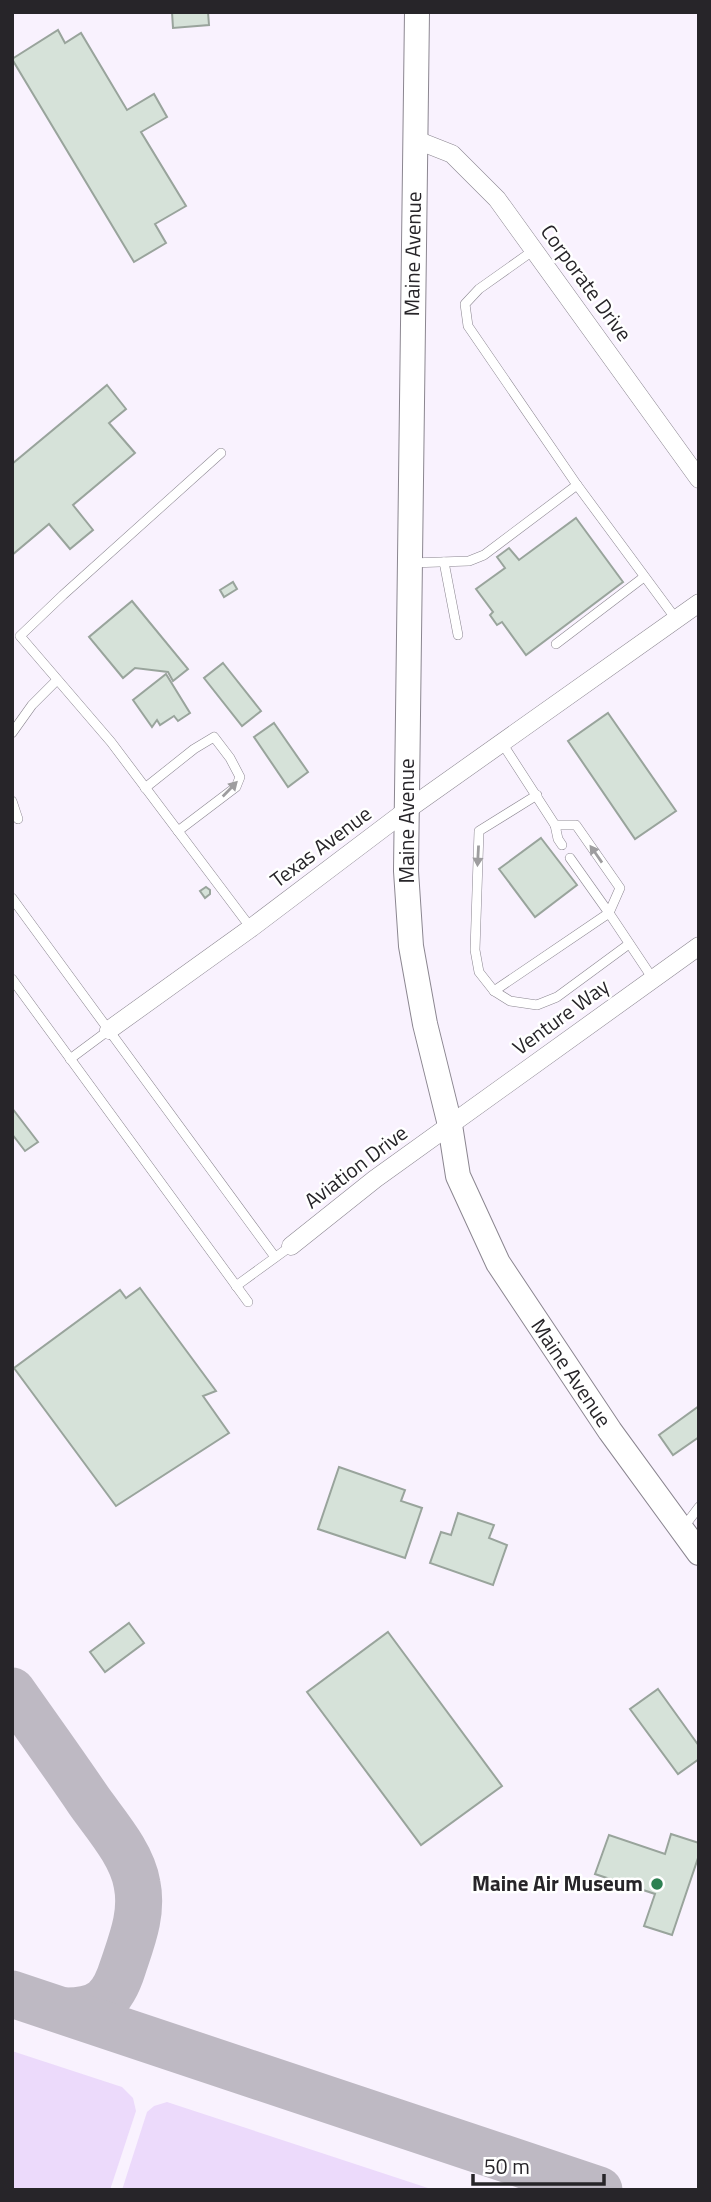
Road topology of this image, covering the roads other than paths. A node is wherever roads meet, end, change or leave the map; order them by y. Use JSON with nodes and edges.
{"nodes":[{"id":1,"x":417,"y":12,"type":"edge"},
{"id":2,"x":414,"y":139,"type":"junction"},
{"id":3,"x":534,"y":250,"type":"junction"},
{"id":4,"x":221,"y":453,"type":"dead end"},
{"id":5,"x":699,"y":479,"type":"edge"},
{"id":6,"x":577,"y":485,"type":"junction"},
{"id":7,"x":444,"y":562,"type":"junction"},
{"id":8,"x":409,"y":564,"type":"junction"},
{"id":9,"x":644,"y":577,"type":"junction"},
{"id":10,"x":699,"y":603,"type":"edge"},
{"id":11,"x":676,"y":619,"type":"junction"},
{"id":12,"x":458,"y":635,"type":"dead end"},
{"id":13,"x":556,"y":644,"type":"dead end"},
{"id":14,"x":57,"y":680,"type":"junction"},
{"id":15,"x":12,"y":733,"type":"edge"},
{"id":16,"x":502,"y":743,"type":"junction"},
{"id":17,"x":145,"y":788,"type":"junction"},
{"id":18,"x":537,"y":795,"type":"junction"},
{"id":19,"x":12,"y":801,"type":"edge"},
{"id":20,"x":407,"y":810,"type":"junction"},
{"id":21,"x":18,"y":819,"type":"dead end"},
{"id":22,"x":555,"y":825,"type":"junction"},
{"id":23,"x":178,"y":831,"type":"junction"},
{"id":24,"x":562,"y":845,"type":"dead end"},
{"id":25,"x":570,"y":858,"type":"dead end"},
{"id":26,"x":12,"y":898,"type":"edge"},
{"id":27,"x":609,"y":913,"type":"junction"},
{"id":28,"x":251,"y":928,"type":"junction"},
{"id":29,"x":629,"y":944,"type":"junction"},
{"id":30,"x":699,"y":946,"type":"edge"},
{"id":31,"x":12,"y":979,"type":"edge"},
{"id":32,"x":653,"y":979,"type":"junction"},
{"id":33,"x":495,"y":991,"type":"junction"},
{"id":34,"x":109,"y":1030,"type":"junction"},
{"id":35,"x":70,"y":1059,"type":"junction"},
{"id":36,"x":450,"y":1125,"type":"junction"},
{"id":37,"x":290,"y":1246,"type":"joint"},
{"id":38,"x":275,"y":1257,"type":"junction"},
{"id":39,"x":236,"y":1286,"type":"junction"},
{"id":40,"x":248,"y":1302,"type":"dead end"},
{"id":41,"x":699,"y":1507,"type":"edge"},
{"id":42,"x":682,"y":1530,"type":"junction"},
{"id":43,"x":699,"y":1553,"type":"edge"}],
"edges":[{"from":1,"to":2,"type":"main road","name":"Maine Avenue"},
{"from":2,"to":3,"type":"street","name":"Corporate Drive"},
{"from":2,"to":8,"type":"main road","name":"Maine Avenue"},
{"from":3,"to":5,"type":"street","name":"Corporate Drive"},
{"from":3,"to":6,"type":"lane"},
{"from":4,"to":14,"type":"lane"},
{"from":6,"to":7,"type":"lane"},
{"from":6,"to":9,"type":"lane"},
{"from":7,"to":8,"type":"lane"},
{"from":7,"to":12,"type":"lane"},
{"from":8,"to":20,"type":"main road","name":"Maine Avenue"},
{"from":9,"to":11,"type":"lane"},
{"from":9,"to":13,"type":"lane"},
{"from":10,"to":11,"type":"street","name":"Texas Avenue"},
{"from":11,"to":16,"type":"street","name":"Texas Avenue"},
{"from":14,"to":15,"type":"lane"},
{"from":14,"to":17,"type":"lane"},
{"from":16,"to":18,"type":"lane"},
{"from":16,"to":20,"type":"street","name":"Texas Avenue"},
{"from":17,"to":23,"type":"lane"},
{"from":23,"to":17,"type":"lane","one_way":true},
{"from":18,"to":22,"type":"lane"},
{"from":18,"to":33,"type":"lane","one_way":true},
{"from":19,"to":21,"type":"lane"},
{"from":20,"to":28,"type":"street","name":"Texas Avenue"},
{"from":20,"to":36,"type":"main road","name":"Maine Avenue"},
{"from":22,"to":24,"type":"lane"},
{"from":27,"to":22,"type":"lane","one_way":true},
{"from":23,"to":28,"type":"lane"},
{"from":25,"to":27,"type":"lane"},
{"from":26,"to":34,"type":"lane"},
{"from":27,"to":29,"type":"lane"},
{"from":27,"to":33,"type":"lane"},
{"from":28,"to":34,"type":"street","name":"Texas Avenue"},
{"from":29,"to":32,"type":"lane"},
{"from":29,"to":33,"type":"lane"},
{"from":30,"to":32,"type":"street","name":"Venture Way"},
{"from":31,"to":35,"type":"lane"},
{"from":32,"to":36,"type":"street","name":"Venture Way"},
{"from":34,"to":35,"type":"lane"},
{"from":34,"to":38,"type":"lane"},
{"from":35,"to":39,"type":"lane"},
{"from":36,"to":37,"type":"street","name":"Aviation Drive"},
{"from":36,"to":42,"type":"main road","name":"Maine Avenue"},
{"from":37,"to":38,"type":"lane"},
{"from":38,"to":39,"type":"lane"},
{"from":39,"to":40,"type":"lane"},
{"from":41,"to":42,"type":"lane"},
{"from":42,"to":43,"type":"main road","name":"Maine Avenue"}]}
